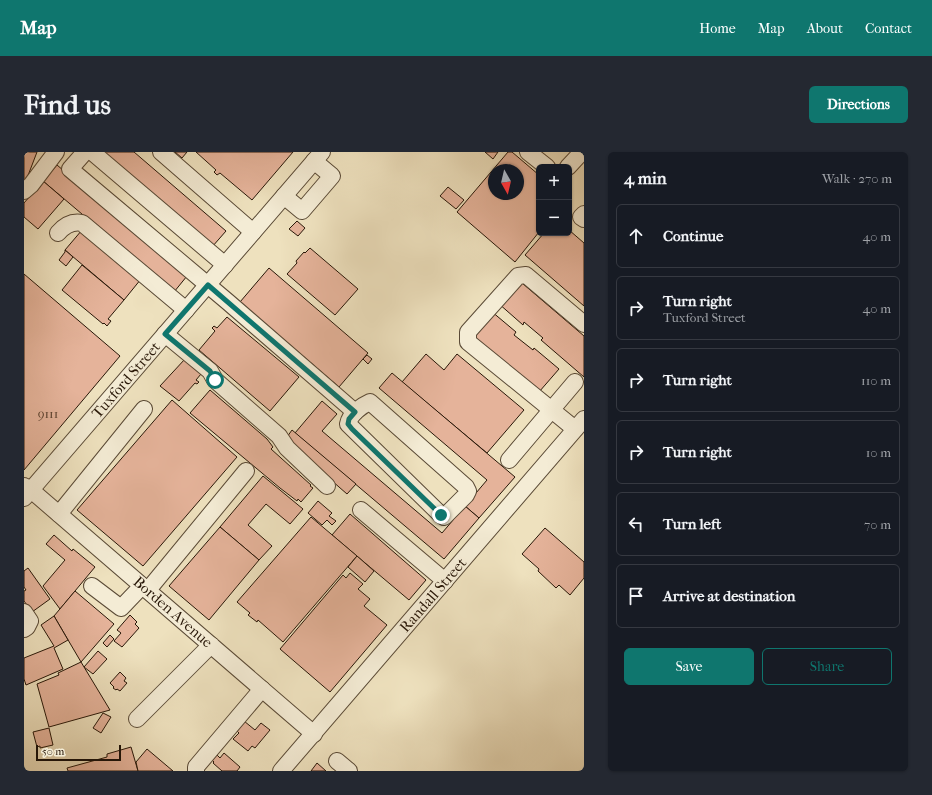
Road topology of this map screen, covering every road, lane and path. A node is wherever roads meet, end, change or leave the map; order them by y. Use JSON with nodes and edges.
{"nodes":[{"id":1,"x":56,"y":152,"type":"edge"},
{"id":2,"x":85,"y":152,"type":"edge"},
{"id":3,"x":92,"y":152,"type":"edge"},
{"id":4,"x":161,"y":152,"type":"edge"},
{"id":5,"x":528,"y":152,"type":"edge"},
{"id":6,"x":582,"y":152,"type":"edge"},
{"id":7,"x":318,"y":156,"type":"edge"},
{"id":8,"x":543,"y":164,"type":"edge"},
{"id":9,"x":571,"y":164,"type":"edge"},
{"id":10,"x":24,"y":191,"type":"edge"},
{"id":11,"x":284,"y":196,"type":"junction"},
{"id":12,"x":584,"y":214,"type":"edge"},
{"id":13,"x":584,"y":219,"type":"edge"},
{"id":14,"x":253,"y":232,"type":"junction"},
{"id":15,"x":58,"y":233,"type":"dead end"},
{"id":16,"x":225,"y":265,"type":"junction"},
{"id":17,"x":208,"y":285,"type":"junction"},
{"id":18,"x":186,"y":310,"type":"junction"},
{"id":19,"x":584,"y":324,"type":"edge"},
{"id":20,"x":165,"y":334,"type":"junction"},
{"id":21,"x":575,"y":382,"type":"dead end"},
{"id":22,"x":144,"y":409,"type":"dead end"},
{"id":23,"x":551,"y":410,"type":"junction"},
{"id":24,"x":355,"y":412,"type":"junction"},
{"id":25,"x":579,"y":424,"type":"edge"},
{"id":26,"x":509,"y":460,"type":"dead end"},
{"id":27,"x":246,"y":471,"type":"dead end"},
{"id":28,"x":327,"y":486,"type":"dead end"},
{"id":29,"x":26,"y":491,"type":"edge"},
{"id":30,"x":361,"y":510,"type":"dead end"},
{"id":31,"x":59,"y":514,"type":"junction"},
{"id":32,"x":445,"y":581,"type":"junction"},
{"id":33,"x":92,"y":586,"type":"dead end"},
{"id":34,"x":145,"y":588,"type":"junction"},
{"id":35,"x":24,"y":612,"type":"edge"},
{"id":36,"x":24,"y":629,"type":"edge"},
{"id":37,"x":211,"y":645,"type":"junction"},
{"id":38,"x":262,"y":689,"type":"junction"},
{"id":39,"x":137,"y":719,"type":"dead end"},
{"id":40,"x":314,"y":734,"type":"junction"},
{"id":41,"x":196,"y":771,"type":"edge"},
{"id":42,"x":281,"y":771,"type":"edge"}],
"edges":[{"from":1,"to":10,"type":"street"},
{"from":2,"to":17,"type":"street"},
{"from":3,"to":16,"type":"street"},
{"from":4,"to":14,"type":"street"},
{"from":5,"to":8,"type":"street"},
{"from":6,"to":9,"type":"street"},
{"from":7,"to":11,"type":"street","name":"Tuxford Street"},
{"from":7,"to":11,"type":"street"},
{"from":11,"to":14,"type":"street","name":"Tuxford Street"},
{"from":12,"to":13,"type":"street"},
{"from":14,"to":16,"type":"street","name":"Tuxford Street"},
{"from":15,"to":18,"type":"street"},
{"from":16,"to":17,"type":"street","name":"Tuxford Street"},
{"from":17,"to":18,"type":"street","name":"Tuxford Street"},
{"from":17,"to":24,"type":"street"},
{"from":18,"to":20,"type":"street","name":"Tuxford Street"},
{"from":19,"to":23,"type":"street"},
{"from":20,"to":28,"type":"street"},
{"from":20,"to":29,"type":"street","name":"Tuxford Street"},
{"from":21,"to":23,"type":"street"},
{"from":22,"to":31,"type":"street"},
{"from":23,"to":25,"type":"street"},
{"from":23,"to":26,"type":"street"},
{"from":24,"to":24,"type":"street"},
{"from":25,"to":32,"type":"street","name":"Randall Street"},
{"from":27,"to":34,"type":"street"},
{"from":29,"to":31,"type":"street","name":"Borden Avenue"},
{"from":30,"to":32,"type":"street"},
{"from":31,"to":34,"type":"street","name":"Borden Avenue"},
{"from":32,"to":40,"type":"street","name":"Randall Street"},
{"from":33,"to":34,"type":"street"},
{"from":34,"to":37,"type":"street","name":"Borden Avenue"},
{"from":35,"to":36,"type":"street"},
{"from":37,"to":38,"type":"street","name":"Borden Avenue"},
{"from":37,"to":39,"type":"street"},
{"from":38,"to":40,"type":"street","name":"Borden Avenue"},
{"from":38,"to":41,"type":"street"},
{"from":40,"to":42,"type":"street","name":"Randall Street"}]}
